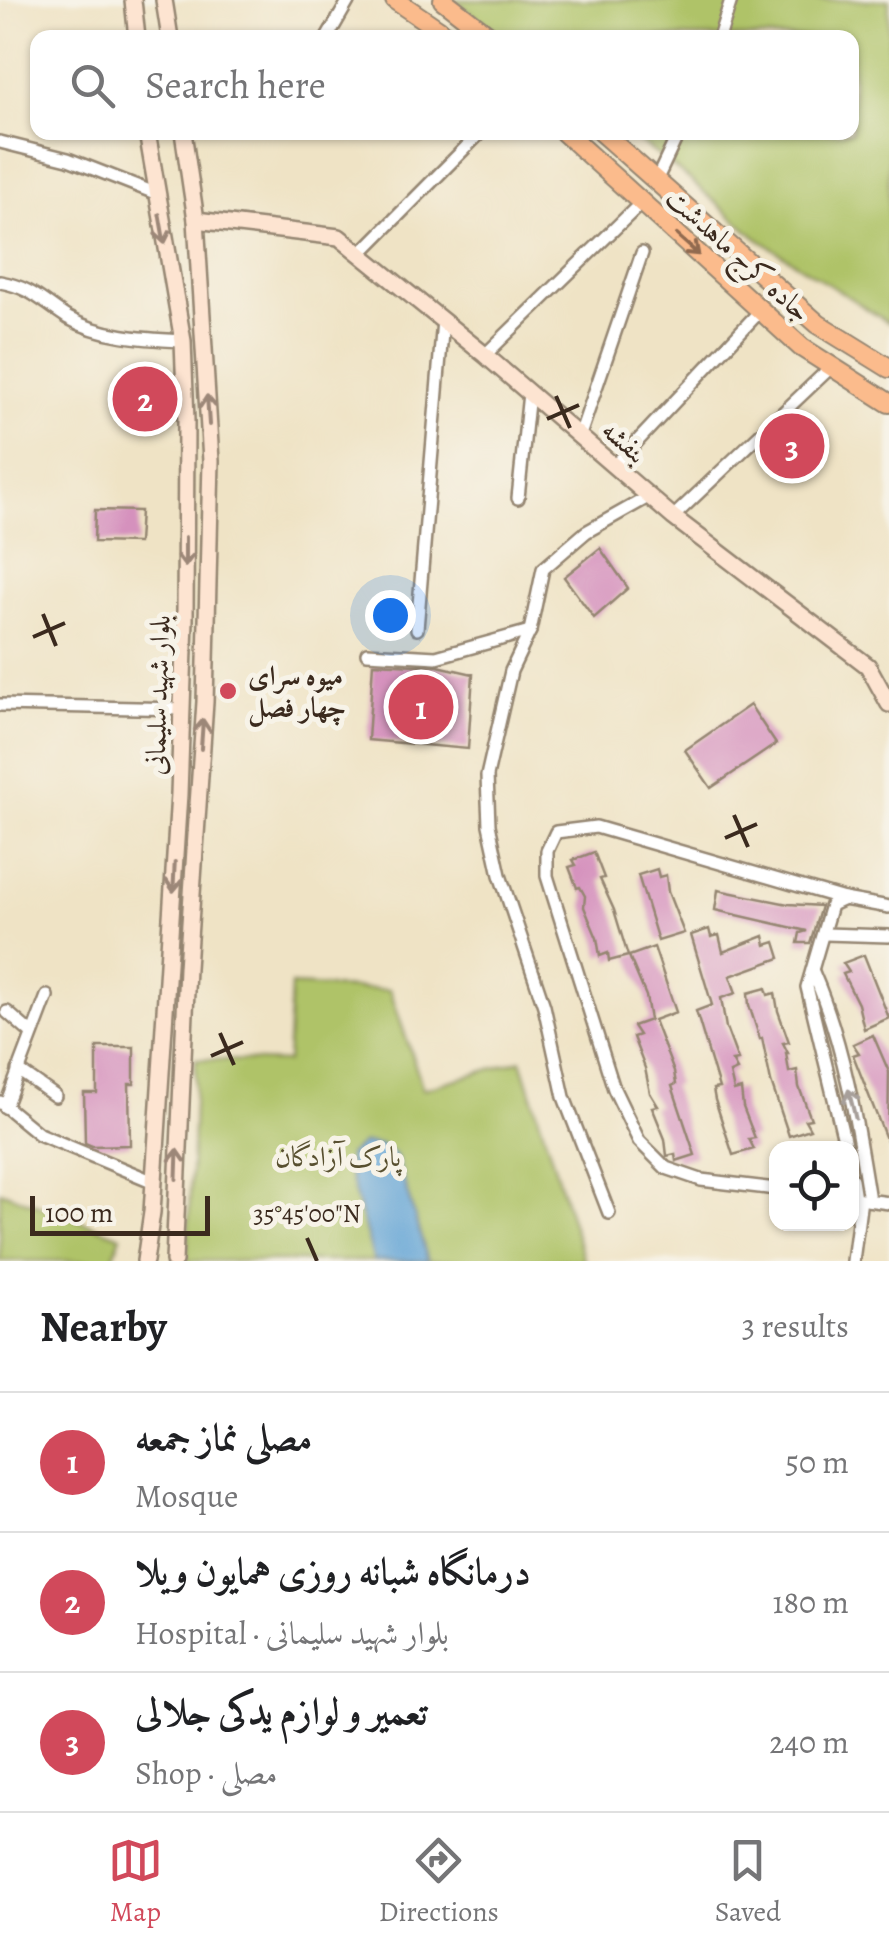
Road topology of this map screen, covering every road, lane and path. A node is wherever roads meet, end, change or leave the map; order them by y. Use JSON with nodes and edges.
{"nodes":[{"id":1,"x":134,"y":0,"type":"edge"},
{"id":2,"x":164,"y":0,"type":"edge"},
{"id":3,"x":349,"y":0,"type":"edge"},
{"id":4,"x":396,"y":0,"type":"edge"},
{"id":5,"x":443,"y":0,"type":"edge"},
{"id":6,"x":732,"y":0,"type":"edge"},
{"id":7,"x":137,"y":30,"type":"edge"},
{"id":8,"x":169,"y":30,"type":"edge"},
{"id":9,"x":332,"y":30,"type":"edge"},
{"id":10,"x":439,"y":30,"type":"edge"},
{"id":11,"x":482,"y":30,"type":"edge"},
{"id":12,"x":722,"y":30,"type":"edge"},
{"id":13,"x":149,"y":140,"type":"edge"},
{"id":14,"x":184,"y":140,"type":"edge"},
{"id":15,"x":472,"y":140,"type":"edge"},
{"id":16,"x":573,"y":140,"type":"edge"},
{"id":17,"x":609,"y":140,"type":"edge"},
{"id":18,"x":675,"y":140,"type":"edge"},
{"id":19,"x":0,"y":142,"type":"edge"},
{"id":20,"x":655,"y":183,"type":"junction"},
{"id":21,"x":155,"y":193,"type":"junction"},
{"id":22,"x":641,"y":204,"type":"junction"},
{"id":23,"x":196,"y":220,"type":"junction"},
{"id":24,"x":642,"y":252,"type":"dead end"},
{"id":25,"x":361,"y":253,"type":"junction"},
{"id":26,"x":0,"y":282,"type":"edge"},
{"id":27,"x":760,"y":310,"type":"junction"},
{"id":28,"x":442,"y":320,"type":"junction"},
{"id":29,"x":182,"y":341,"type":"junction"},
{"id":30,"x":485,"y":355,"type":"junction"},
{"id":31,"x":830,"y":368,"type":"junction"},
{"id":32,"x":889,"y":368,"type":"edge"},
{"id":33,"x":529,"y":394,"type":"junction"},
{"id":34,"x":889,"y":403,"type":"edge"},
{"id":35,"x":580,"y":436,"type":"junction"},
{"id":36,"x":615,"y":466,"type":"junction"},
{"id":37,"x":650,"y":496,"type":"junction"},
{"id":38,"x":518,"y":498,"type":"dead end"},
{"id":39,"x":673,"y":517,"type":"junction"},
{"id":40,"x":417,"y":629,"type":"dead end"},
{"id":41,"x":530,"y":631,"type":"junction"},
{"id":42,"x":367,"y":653,"type":"dead end"},
{"id":43,"x":889,"y":704,"type":"edge"},
{"id":44,"x":0,"y":705,"type":"edge"},
{"id":45,"x":182,"y":709,"type":"junction"},
{"id":46,"x":844,"y":899,"type":"junction"},
{"id":47,"x":889,"y":907,"type":"edge"},
{"id":48,"x":825,"y":934,"type":"junction"},
{"id":49,"x":889,"y":936,"type":"edge"},
{"id":50,"x":813,"y":972,"type":"junction"},
{"id":51,"x":46,"y":996,"type":"dead end"},
{"id":52,"x":8,"y":1012,"type":"dead end"},
{"id":53,"x":32,"y":1034,"type":"junction"},
{"id":54,"x":836,"y":1042,"type":"junction"},
{"id":55,"x":820,"y":1045,"type":"junction"},
{"id":56,"x":18,"y":1070,"type":"junction"},
{"id":57,"x":55,"y":1096,"type":"dead end"},
{"id":58,"x":3,"y":1104,"type":"edge"},
{"id":59,"x":844,"y":1141,"type":"edge"},
{"id":60,"x":859,"y":1141,"type":"edge"},
{"id":61,"x":154,"y":1182,"type":"junction"},
{"id":62,"x":769,"y":1188,"type":"edge"},
{"id":63,"x":859,"y":1199,"type":"edge"},
{"id":64,"x":889,"y":1203,"type":"edge"},
{"id":65,"x":609,"y":1214,"type":"dead end"},
{"id":66,"x":856,"y":1231,"type":"edge"},
{"id":67,"x":145,"y":1261,"type":"edge"},
{"id":68,"x":174,"y":1261,"type":"edge"},
{"id":69,"x":853,"y":1261,"type":"edge"}],
"edges":[{"from":1,"to":7,"type":"main road"},
{"from":2,"to":8,"type":"main road"},
{"from":3,"to":9,"type":"street"},
{"from":4,"to":10,"type":"main road"},
{"from":5,"to":11,"type":"main road"},
{"from":6,"to":12,"type":"street"},
{"from":13,"to":21,"type":"main road","name":"بلوار شهید سلیمانی"},
{"from":14,"to":23,"type":"main road","name":"بلوار شهید سلیمانی"},
{"from":15,"to":25,"type":"street"},
{"from":16,"to":22,"type":"main road","name":"جاده کرج ماهدشت"},
{"from":17,"to":20,"type":"main road","name":"جاده کرج ماهدشت"},
{"from":18,"to":20,"type":"street"},
{"from":19,"to":21,"type":"street"},
{"from":20,"to":32,"type":"main road","name":"جاده کرج ماهدشت"},
{"from":21,"to":29,"type":"main road","name":"بلوار شهید سلیمانی","one_way":true},
{"from":22,"to":27,"type":"main road","name":"جاده کرج ماهدشت","one_way":true},
{"from":22,"to":30,"type":"street"},
{"from":23,"to":25,"type":"main road","name":"بنفشه"},
{"from":68,"to":23,"type":"main road","name":"بلوار شهید سلیمانی","one_way":true},
{"from":24,"to":35,"type":"street"},
{"from":25,"to":28,"type":"main road","name":"بنفشه"},
{"from":26,"to":29,"type":"street"},
{"from":27,"to":31,"type":"main road","name":"جاده کرج ماهدشت"},
{"from":27,"to":36,"type":"street"},
{"from":28,"to":30,"type":"main road","name":"بنفشه"},
{"from":28,"to":40,"type":"street"},
{"from":29,"to":45,"type":"main road","name":"بلوار شهید سلیمانی","one_way":true},
{"from":30,"to":33,"type":"main road","name":"بنفشه"},
{"from":31,"to":34,"type":"main road","name":"جاده کرج ماهدشت"},
{"from":31,"to":39,"type":"street"},
{"from":33,"to":35,"type":"main road","name":"بنفشه"},
{"from":33,"to":38,"type":"street"},
{"from":35,"to":36,"type":"main road","name":"بنفشه"},
{"from":36,"to":37,"type":"main road","name":"بنفشه"},
{"from":37,"to":39,"type":"main road","name":"بنفشه"},
{"from":37,"to":41,"type":"street"},
{"from":39,"to":43,"type":"main road","name":"بنفشه"},
{"from":41,"to":42,"type":"street"},
{"from":41,"to":65,"type":"street"},
{"from":44,"to":45,"type":"street"},
{"from":45,"to":61,"type":"main road","name":"بلوار شهید سلیمانی","one_way":true},
{"from":46,"to":47,"type":"street"},
{"from":46,"to":48,"type":"street"},
{"from":46,"to":62,"type":"street"},
{"from":48,"to":49,"type":"street"},
{"from":48,"to":50,"type":"street"},
{"from":50,"to":54,"type":"street"},
{"from":50,"to":55,"type":"street"},
{"from":51,"to":53,"type":"street"},
{"from":52,"to":53,"type":"street"},
{"from":53,"to":56,"type":"street"},
{"from":54,"to":55,"type":"street"},
{"from":60,"to":54,"type":"street","one_way":true},
{"from":55,"to":59,"type":"street"},
{"from":56,"to":57,"type":"street"},
{"from":56,"to":58,"type":"street"},
{"from":58,"to":61,"type":"street"},
{"from":61,"to":67,"type":"main road","name":"بلوار شهید سلیمانی"},
{"from":63,"to":64,"type":"street"},
{"from":66,"to":69,"type":"street"}]}
